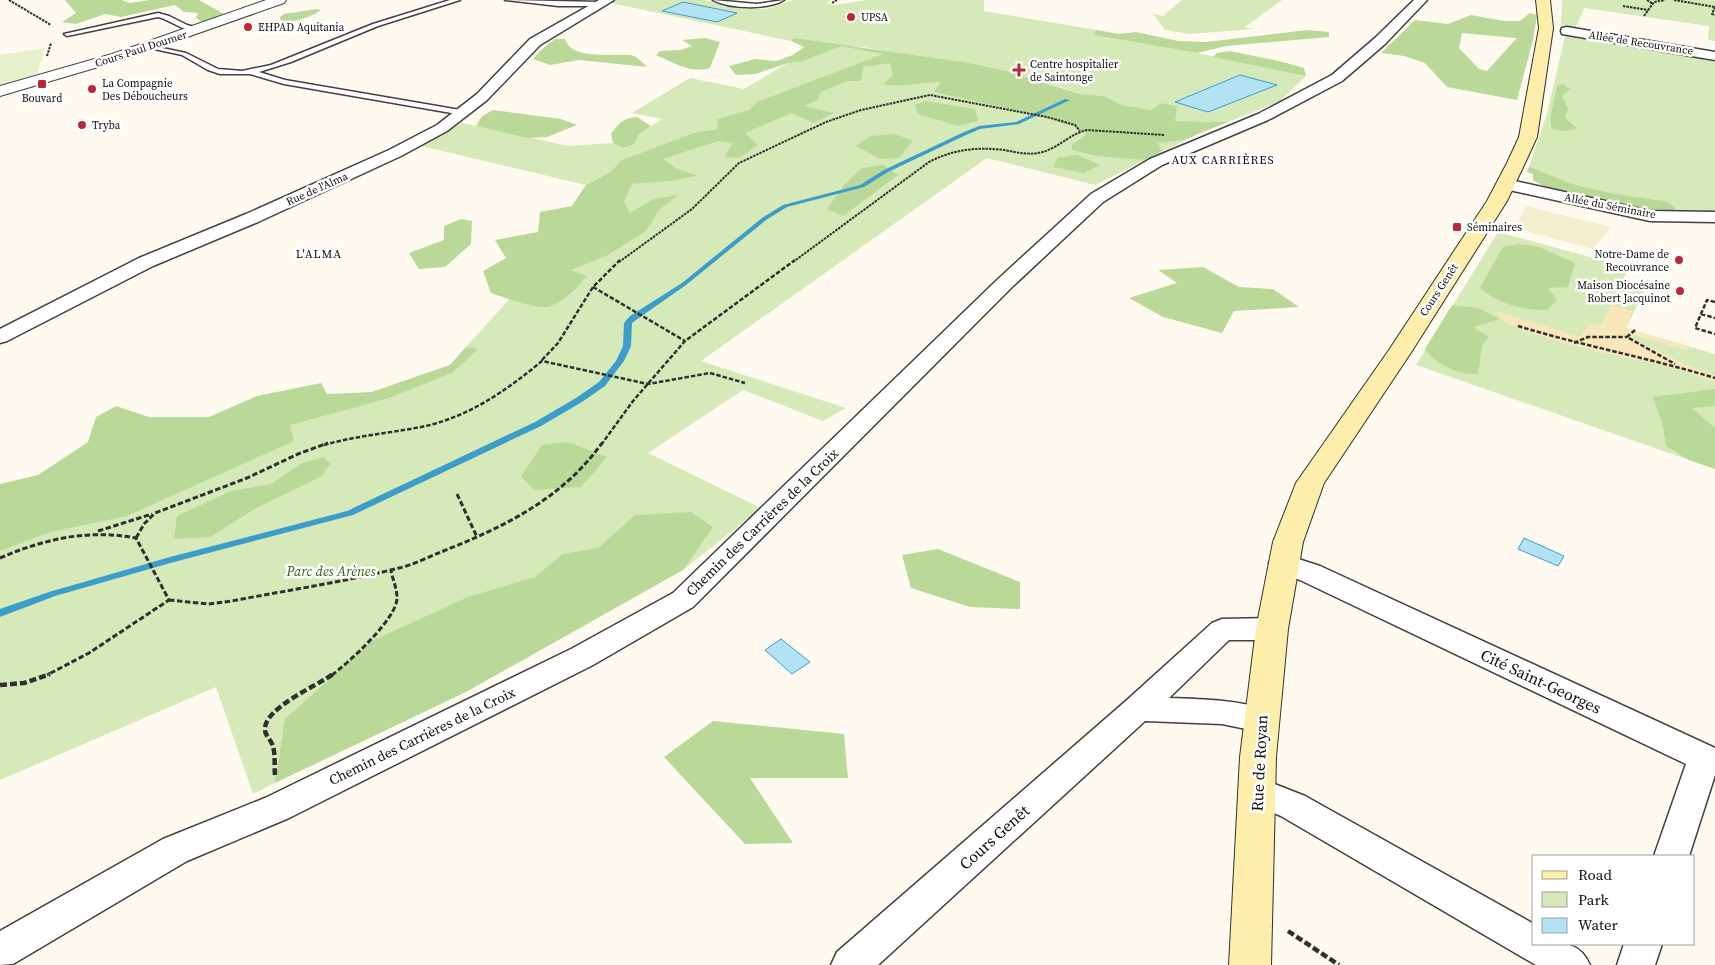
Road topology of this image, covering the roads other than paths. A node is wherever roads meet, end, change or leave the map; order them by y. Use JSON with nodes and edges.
{"nodes":[{"id":1,"x":279,"y":0,"type":"edge"},
{"id":2,"x":457,"y":0,"type":"edge"},
{"id":3,"x":508,"y":0,"type":"edge"},
{"id":4,"x":716,"y":0,"type":"edge"},
{"id":5,"x":781,"y":0,"type":"edge"},
{"id":6,"x":1421,"y":0,"type":"edge"},
{"id":7,"x":1543,"y":0,"type":"edge"},
{"id":8,"x":604,"y":2,"type":"edge"},
{"id":9,"x":199,"y":30,"type":"junction"},
{"id":10,"x":1567,"y":31,"type":"dead end"},
{"id":11,"x":67,"y":34,"type":"dead end"},
{"id":12,"x":148,"y":47,"type":"junction"},
{"id":13,"x":1715,"y":56,"type":"edge"},
{"id":14,"x":249,"y":71,"type":"junction"},
{"id":15,"x":0,"y":91,"type":"edge"},
{"id":16,"x":463,"y":113,"type":"junction"},
{"id":17,"x":1506,"y":184,"type":"junction"},
{"id":18,"x":1715,"y":217,"type":"edge"},
{"id":19,"x":0,"y":337,"type":"edge"},
{"id":20,"x":1283,"y":563,"type":"junction"},
{"id":21,"x":1272,"y":629,"type":"junction"},
{"id":22,"x":1138,"y":710,"type":"junction"},
{"id":23,"x":1261,"y":720,"type":"junction"},
{"id":24,"x":1257,"y":791,"type":"junction"},
{"id":25,"x":1672,"y":855,"type":"edge"},
{"id":26,"x":1532,"y":943,"type":"edge"},
{"id":27,"x":1536,"y":945,"type":"edge"},
{"id":28,"x":1643,"y":945,"type":"edge"},
{"id":29,"x":0,"y":951,"type":"edge"},
{"id":30,"x":850,"y":965,"type":"edge"},
{"id":31,"x":1250,"y":965,"type":"edge"},
{"id":32,"x":1571,"y":965,"type":"edge"},
{"id":33,"x":1636,"y":965,"type":"edge"}],
"edges":[{"from":1,"to":9,"type":"street","name":"Cours Paul Doumer"},
{"from":2,"to":14,"type":"lane"},
{"from":3,"to":8,"type":"lane"},
{"from":4,"to":5,"type":"lane"},
{"from":6,"to":29,"type":"street","name":"Chemin des Carrières de la Croix"},
{"from":7,"to":17,"type":"main road","name":"Cours Genêt"},
{"from":8,"to":16,"type":"street","name":"Rue de l'Alma"},
{"from":9,"to":11,"type":"lane"},
{"from":9,"to":12,"type":"street","name":"Cours Paul Doumer"},
{"from":10,"to":13,"type":"street","name":"Allée de Recouvrance"},
{"from":12,"to":14,"type":"lane"},
{"from":12,"to":15,"type":"street","name":"Cours Paul Doumer"},
{"from":14,"to":16,"type":"lane"},
{"from":16,"to":19,"type":"street","name":"Rue de l'Alma"},
{"from":17,"to":18,"type":"street","name":"Allée du Séminaire"},
{"from":17,"to":20,"type":"main road","name":"Cours Genêt"},
{"from":20,"to":21,"type":"main road","name":"Rue de Royan"},
{"from":20,"to":25,"type":"street","name":"Cité Saint-Georges"},
{"from":21,"to":22,"type":"street","name":"Cours Genêt"},
{"from":21,"to":23,"type":"main road","name":"Rue de Royan"},
{"from":22,"to":23,"type":"street"},
{"from":22,"to":30,"type":"street","name":"Cours Genêt"},
{"from":23,"to":24,"type":"main road","name":"Rue de Royan"},
{"from":24,"to":26,"type":"street"},
{"from":24,"to":31,"type":"main road","name":"Rue de Royan"},
{"from":27,"to":32,"type":"street"},
{"from":28,"to":33,"type":"street"}]}
